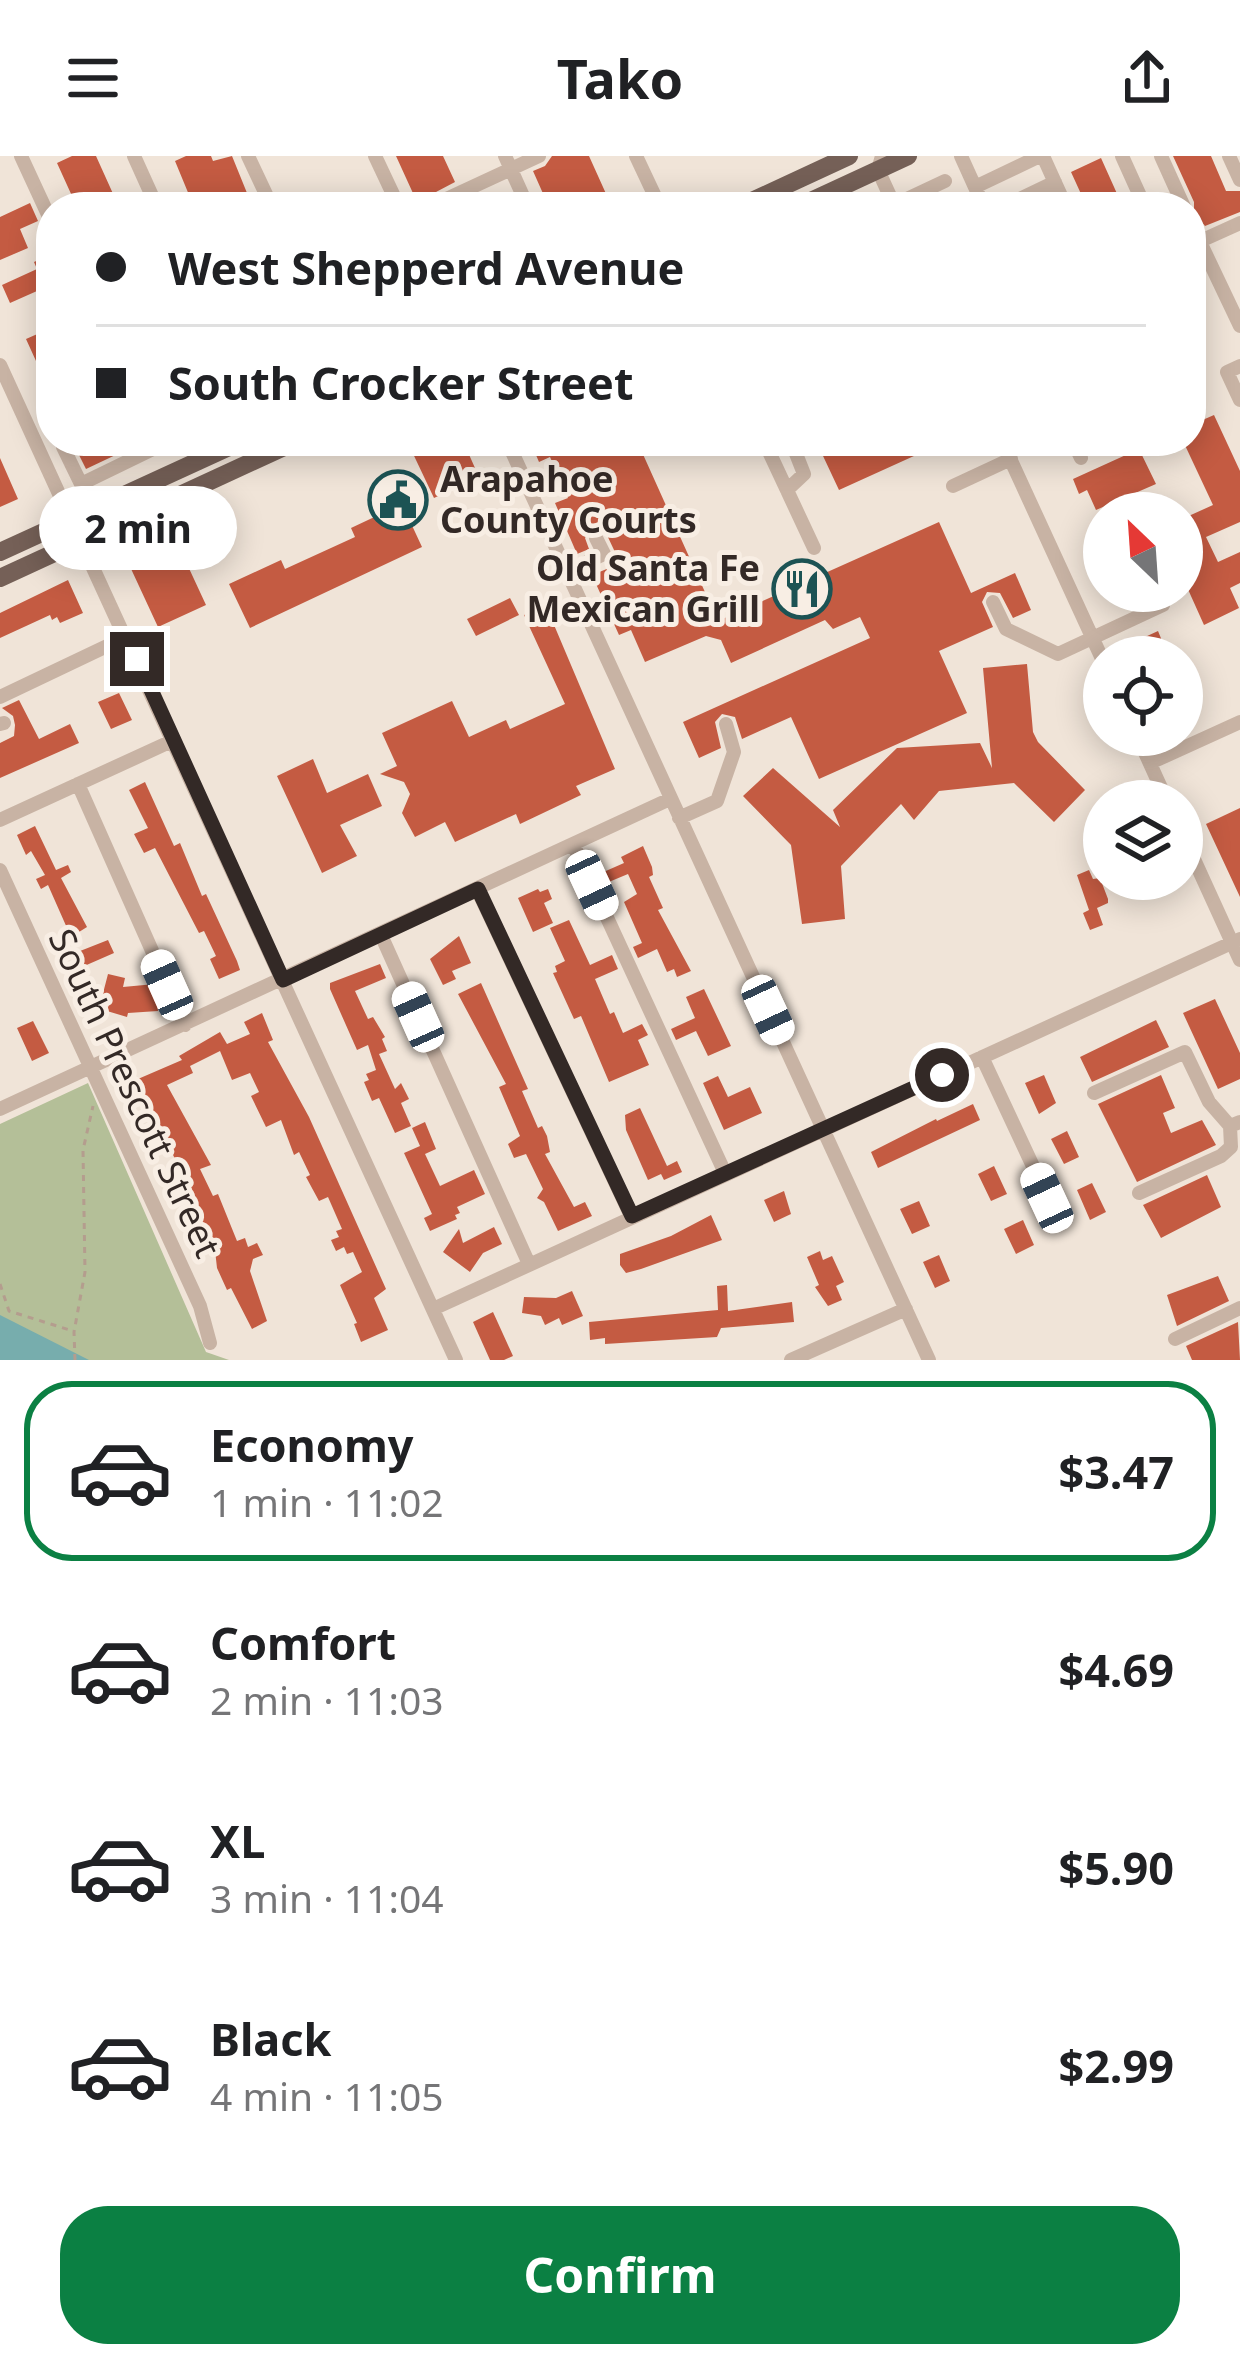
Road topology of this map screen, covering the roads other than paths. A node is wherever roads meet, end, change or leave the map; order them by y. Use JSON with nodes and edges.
{"nodes":[{"id":1,"x":21,"y":156,"type":"edge"},
{"id":2,"x":134,"y":156,"type":"edge"},
{"id":3,"x":248,"y":156,"type":"edge"},
{"id":4,"x":375,"y":156,"type":"edge"},
{"id":5,"x":539,"y":156,"type":"edge"},
{"id":6,"x":636,"y":156,"type":"edge"},
{"id":7,"x":849,"y":156,"type":"edge"},
{"id":8,"x":908,"y":156,"type":"edge"},
{"id":9,"x":961,"y":156,"type":"edge"},
{"id":10,"x":1041,"y":156,"type":"edge"},
{"id":11,"x":1122,"y":156,"type":"edge"},
{"id":12,"x":1161,"y":156,"type":"edge"},
{"id":13,"x":1229,"y":156,"type":"edge"},
{"id":14,"x":508,"y":162,"type":"edge"},
{"id":15,"x":880,"y":163,"type":"edge"},
{"id":16,"x":1240,"y":180,"type":"edge"},
{"id":17,"x":946,"y":181,"type":"dead end"},
{"id":18,"x":1054,"y":182,"type":"junction"},
{"id":19,"x":975,"y":187,"type":"junction"},
{"id":20,"x":38,"y":192,"type":"edge"},
{"id":21,"x":150,"y":192,"type":"edge"},
{"id":22,"x":265,"y":192,"type":"edge"},
{"id":23,"x":392,"y":192,"type":"edge"},
{"id":24,"x":455,"y":192,"type":"edge"},
{"id":25,"x":512,"y":192,"type":"edge"},
{"id":26,"x":653,"y":192,"type":"edge"},
{"id":27,"x":771,"y":192,"type":"edge"},
{"id":28,"x":826,"y":192,"type":"edge"},
{"id":29,"x":889,"y":192,"type":"edge"},
{"id":30,"x":923,"y":192,"type":"edge"},
{"id":31,"x":977,"y":192,"type":"edge"},
{"id":32,"x":1034,"y":192,"type":"edge"},
{"id":33,"x":1059,"y":192,"type":"edge"},
{"id":34,"x":1138,"y":192,"type":"edge"},
{"id":35,"x":1177,"y":192,"type":"edge"},
{"id":36,"x":1240,"y":223,"type":"edge"},
{"id":37,"x":1206,"y":238,"type":"edge"},
{"id":38,"x":1206,"y":263,"type":"edge"},
{"id":39,"x":1240,"y":326,"type":"edge"},
{"id":40,"x":0,"y":365,"type":"edge"},
{"id":41,"x":1240,"y":366,"type":"edge"},
{"id":42,"x":1240,"y":400,"type":"edge"},
{"id":43,"x":36,"y":440,"type":"edge"},
{"id":44,"x":67,"y":456,"type":"edge"},
{"id":45,"x":133,"y":456,"type":"edge"},
{"id":46,"x":159,"y":456,"type":"edge"},
{"id":47,"x":199,"y":456,"type":"edge"},
{"id":48,"x":265,"y":456,"type":"edge"},
{"id":49,"x":513,"y":456,"type":"edge"},
{"id":50,"x":771,"y":456,"type":"edge"},
{"id":51,"x":797,"y":456,"type":"edge"},
{"id":52,"x":1010,"y":456,"type":"edge"},
{"id":53,"x":44,"y":457,"type":"edge"},
{"id":54,"x":1011,"y":459,"type":"junction"},
{"id":55,"x":167,"y":475,"type":"junction"},
{"id":56,"x":953,"y":486,"type":"dead end"},
{"id":57,"x":787,"y":490,"type":"junction"},
{"id":58,"x":73,"y":518,"type":"junction"},
{"id":59,"x":596,"y":538,"type":"dead end"},
{"id":60,"x":83,"y":540,"type":"junction"},
{"id":61,"x":814,"y":548,"type":"dead end"},
{"id":62,"x":0,"y":552,"type":"edge"},
{"id":63,"x":566,"y":572,"type":"junction"},
{"id":64,"x":0,"y":578,"type":"edge"},
{"id":65,"x":993,"y":602,"type":"dead end"},
{"id":66,"x":1149,"y":612,"type":"edge"},
{"id":67,"x":1092,"y":636,"type":"edge"},
{"id":68,"x":1099,"y":636,"type":"edge"},
{"id":69,"x":126,"y":637,"type":"junction"},
{"id":70,"x":1083,"y":643,"type":"edge"},
{"id":71,"x":1,"y":692,"type":"edge"},
{"id":72,"x":1240,"y":722,"type":"edge"},
{"id":73,"x":726,"y":724,"type":"dead end"},
{"id":74,"x":174,"y":740,"type":"junction"},
{"id":75,"x":1147,"y":756,"type":"edge"},
{"id":76,"x":1150,"y":763,"type":"junction"},
{"id":77,"x":1158,"y":780,"type":"edge"},
{"id":78,"x":78,"y":784,"type":"junction"},
{"id":79,"x":670,"y":799,"type":"junction"},
{"id":80,"x":679,"y":818,"type":"junction"},
{"id":81,"x":0,"y":820,"type":"edge"},
{"id":82,"x":573,"y":844,"type":"junction"},
{"id":83,"x":0,"y":870,"type":"edge"},
{"id":84,"x":1203,"y":875,"type":"edge"},
{"id":85,"x":478,"y":889,"type":"junction"},
{"id":86,"x":381,"y":935,"type":"junction"},
{"id":87,"x":1236,"y":940,"type":"edge"},
{"id":88,"x":1240,"y":960,"type":"edge"},
{"id":89,"x":283,"y":980,"type":"junction"},
{"id":90,"x":185,"y":1025,"type":"junction"},
{"id":91,"x":982,"y":1057,"type":"junction"},
{"id":92,"x":90,"y":1069,"type":"junction"},
{"id":93,"x":1094,"y":1094,"type":"dead end"},
{"id":94,"x":0,"y":1108,"type":"edge"},
{"id":95,"x":1235,"y":1124,"type":"edge"},
{"id":96,"x":823,"y":1130,"type":"junction"},
{"id":97,"x":725,"y":1173,"type":"junction"},
{"id":98,"x":1139,"y":1193,"type":"dead end"},
{"id":99,"x":632,"y":1216,"type":"junction"},
{"id":100,"x":1059,"y":1222,"type":"dead end"},
{"id":101,"x":530,"y":1264,"type":"junction"},
{"id":102,"x":1240,"y":1308,"type":"edge"},
{"id":103,"x":433,"y":1309,"type":"junction"},
{"id":104,"x":906,"y":1309,"type":"junction"},
{"id":105,"x":1175,"y":1339,"type":"dead end"},
{"id":106,"x":210,"y":1343,"type":"dead end"},
{"id":107,"x":802,"y":1358,"type":"edge"},
{"id":108,"x":457,"y":1360,"type":"edge"},
{"id":109,"x":929,"y":1360,"type":"edge"}],
"edges":[{"from":1,"to":20,"type":"street"},
{"from":2,"to":21,"type":"street"},
{"from":3,"to":22,"type":"street"},
{"from":4,"to":23,"type":"street"},
{"from":5,"to":14,"type":"street"},
{"from":6,"to":26,"type":"street"},
{"from":7,"to":27,"type":"main road"},
{"from":8,"to":15,"type":"main road"},
{"from":9,"to":19,"type":"street"},
{"from":10,"to":18,"type":"street"},
{"from":10,"to":19,"type":"street"},
{"from":11,"to":34,"type":"street"},
{"from":12,"to":35,"type":"street"},
{"from":13,"to":16,"type":"street"},
{"from":14,"to":24,"type":"street"},
{"from":14,"to":25,"type":"street"},
{"from":15,"to":28,"type":"main road"},
{"from":15,"to":29,"type":"street"},
{"from":17,"to":30,"type":"street"},
{"from":18,"to":32,"type":"street"},
{"from":18,"to":33,"type":"street"},
{"from":19,"to":31,"type":"street"},
{"from":36,"to":37,"type":"street"},
{"from":38,"to":39,"type":"street"},
{"from":40,"to":43,"type":"street"},
{"from":41,"to":42,"type":"street"},
{"from":44,"to":45,"type":"street"},
{"from":46,"to":55,"type":"street"},
{"from":47,"to":55,"type":"main road"},
{"from":48,"to":60,"type":"main road"},
{"from":49,"to":63,"type":"street"},
{"from":50,"to":57,"type":"street"},
{"from":51,"to":57,"type":"street"},
{"from":52,"to":54,"type":"street"},
{"from":53,"to":58,"type":"street"},
{"from":54,"to":56,"type":"street"},
{"from":54,"to":67,"type":"street"},
{"from":55,"to":58,"type":"main road"},
{"from":57,"to":61,"type":"street"},
{"from":58,"to":60,"type":"street"},
{"from":58,"to":62,"type":"main road"},
{"from":59,"to":63,"type":"street"},
{"from":60,"to":64,"type":"main road"},
{"from":60,"to":69,"type":"street"},
{"from":63,"to":79,"type":"street"},
{"from":65,"to":70,"type":"street"},
{"from":66,"to":68,"type":"street"},
{"from":69,"to":71,"type":"street"},
{"from":69,"to":74,"type":"street"},
{"from":72,"to":76,"type":"street"},
{"from":73,"to":80,"type":"street"},
{"from":74,"to":78,"type":"street"},
{"from":74,"to":89,"type":"street"},
{"from":75,"to":76,"type":"street"},
{"from":76,"to":77,"type":"street"},
{"from":78,"to":81,"type":"street"},
{"from":78,"to":90,"type":"street"},
{"from":79,"to":80,"type":"street"},
{"from":79,"to":82,"type":"street"},
{"from":80,"to":96,"type":"street"},
{"from":82,"to":85,"type":"street"},
{"from":82,"to":97,"type":"street"},
{"from":83,"to":92,"type":"street","name":"South Prescott Street"},
{"from":84,"to":87,"type":"street"},
{"from":85,"to":86,"type":"street"},
{"from":85,"to":99,"type":"street"},
{"from":86,"to":89,"type":"street"},
{"from":86,"to":101,"type":"street"},
{"from":87,"to":88,"type":"street"},
{"from":87,"to":91,"type":"street"},
{"from":89,"to":90,"type":"street"},
{"from":89,"to":103,"type":"street"},
{"from":90,"to":92,"type":"street"},
{"from":91,"to":96,"type":"street"},
{"from":91,"to":100,"type":"street"},
{"from":92,"to":94,"type":"street"},
{"from":92,"to":106,"type":"street","name":"South Prescott Street"},
{"from":93,"to":95,"type":"street"},
{"from":95,"to":98,"type":"street"},
{"from":96,"to":97,"type":"street"},
{"from":96,"to":104,"type":"street"},
{"from":97,"to":99,"type":"street"},
{"from":99,"to":101,"type":"street"},
{"from":101,"to":103,"type":"street"},
{"from":102,"to":105,"type":"street"},
{"from":103,"to":108,"type":"street"},
{"from":104,"to":107,"type":"street"},
{"from":104,"to":109,"type":"street"}]}
